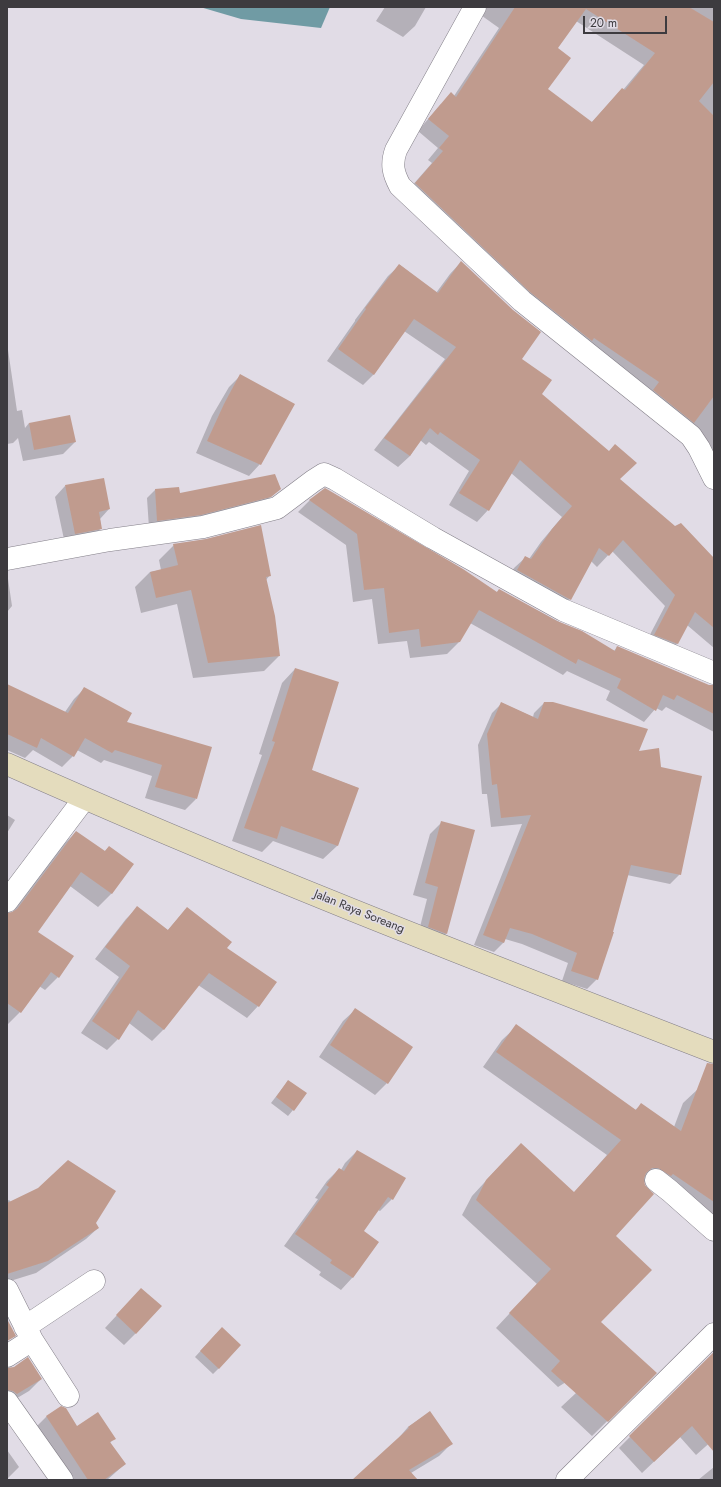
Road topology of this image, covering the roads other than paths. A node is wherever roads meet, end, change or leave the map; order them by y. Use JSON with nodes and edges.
{"nodes":[{"id":1,"x":472,"y":8,"type":"edge"},
{"id":2,"x":714,"y":478,"type":"edge"},
{"id":3,"x":7,"y":559,"type":"edge"},
{"id":4,"x":714,"y":673,"type":"edge"},
{"id":5,"x":7,"y":764,"type":"edge"},
{"id":6,"x":84,"y":799,"type":"junction"},
{"id":7,"x":7,"y":901,"type":"edge"},
{"id":8,"x":714,"y":1052,"type":"edge"},
{"id":9,"x":656,"y":1180,"type":"dead end"},
{"id":10,"x":714,"y":1230,"type":"edge"},
{"id":11,"x":94,"y":1281,"type":"dead end"},
{"id":12,"x":7,"y":1290,"type":"edge"},
{"id":13,"x":28,"y":1334,"type":"junction"},
{"id":14,"x":714,"y":1334,"type":"edge"},
{"id":15,"x":7,"y":1356,"type":"edge"},
{"id":16,"x":68,"y":1396,"type":"dead end"},
{"id":17,"x":7,"y":1402,"type":"edge"},
{"id":18,"x":62,"y":1480,"type":"edge"},
{"id":19,"x":567,"y":1480,"type":"edge"}],
"edges":[{"from":1,"to":2,"type":"street"},
{"from":3,"to":4,"type":"street"},
{"from":5,"to":6,"type":"main road","name":"Jalan Raya Soreang"},
{"from":6,"to":7,"type":"street"},
{"from":6,"to":8,"type":"main road","name":"Jalan Raya Soreang"},
{"from":9,"to":10,"type":"street"},
{"from":11,"to":13,"type":"street"},
{"from":12,"to":13,"type":"street"},
{"from":13,"to":15,"type":"street"},
{"from":13,"to":16,"type":"street"},
{"from":14,"to":19,"type":"street"},
{"from":17,"to":18,"type":"street"}]}
